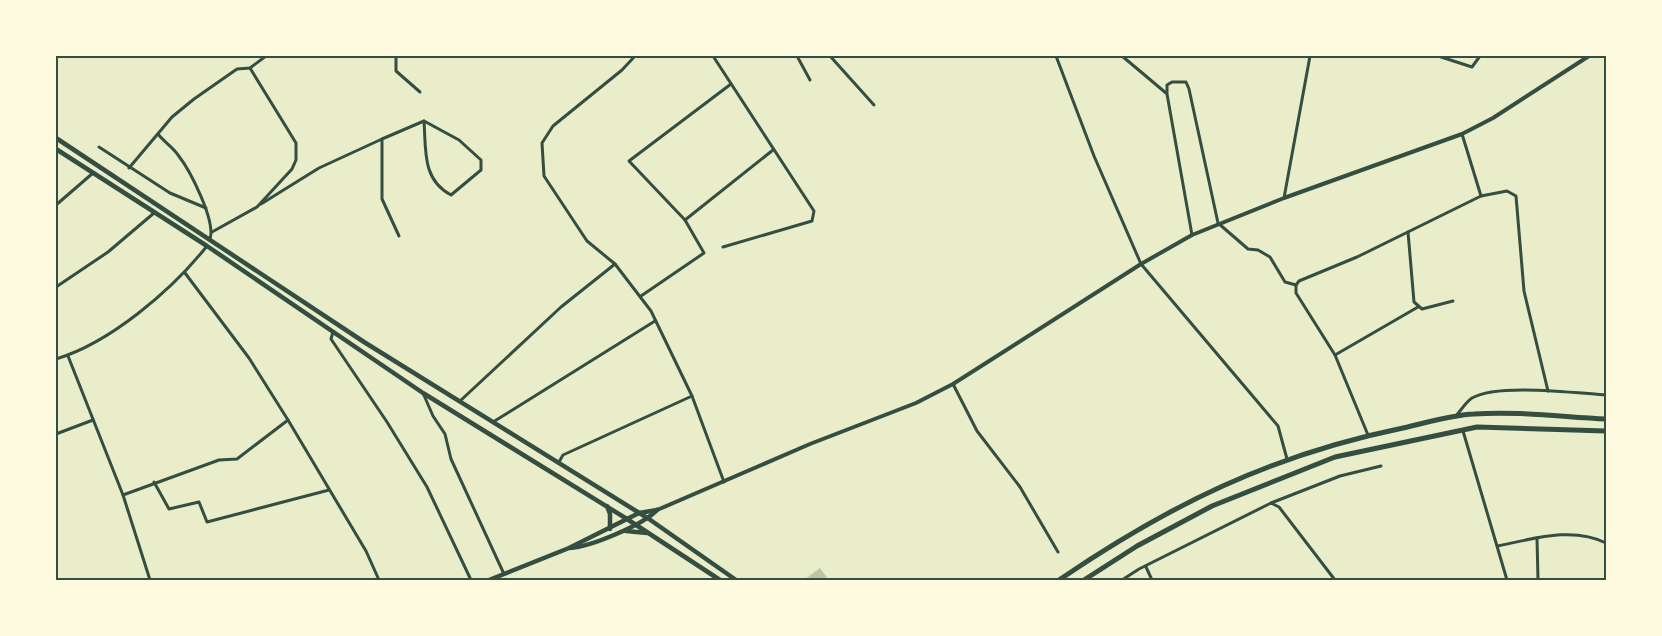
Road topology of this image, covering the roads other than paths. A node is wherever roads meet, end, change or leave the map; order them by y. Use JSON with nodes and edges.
{"nodes":[{"id":1,"x":266,"y":56,"type":"edge"},
{"id":2,"x":396,"y":56,"type":"edge"},
{"id":3,"x":634,"y":56,"type":"edge"},
{"id":4,"x":713,"y":56,"type":"edge"},
{"id":5,"x":797,"y":56,"type":"edge"},
{"id":6,"x":830,"y":56,"type":"edge"},
{"id":7,"x":1056,"y":56,"type":"edge"},
{"id":8,"x":1122,"y":56,"type":"edge"},
{"id":9,"x":1310,"y":56,"type":"edge"},
{"id":10,"x":1438,"y":56,"type":"edge"},
{"id":11,"x":1480,"y":56,"type":"edge"},
{"id":12,"x":1589,"y":56,"type":"edge"},
{"id":13,"x":250,"y":68,"type":"junction"},
{"id":14,"x":810,"y":80,"type":"dead end"},
{"id":15,"x":731,"y":84,"type":"junction"},
{"id":16,"x":420,"y":92,"type":"dead end"},
{"id":17,"x":1167,"y":94,"type":"junction"},
{"id":18,"x":874,"y":105,"type":"dead end"},
{"id":19,"x":424,"y":121,"type":"junction"},
{"id":20,"x":158,"y":134,"type":"junction"},
{"id":21,"x":1462,"y":134,"type":"junction"},
{"id":22,"x":56,"y":138,"type":"edge"},
{"id":23,"x":382,"y":139,"type":"junction"},
{"id":24,"x":99,"y":147,"type":"dead end"},
{"id":25,"x":56,"y":149,"type":"edge"},
{"id":26,"x":774,"y":149,"type":"junction"},
{"id":27,"x":129,"y":168,"type":"junction"},
{"id":28,"x":93,"y":173,"type":"junction"},
{"id":29,"x":1481,"y":196,"type":"junction"},
{"id":30,"x":1284,"y":198,"type":"junction"},
{"id":31,"x":56,"y":206,"type":"edge"},
{"id":32,"x":257,"y":207,"type":"junction"},
{"id":33,"x":206,"y":208,"type":"junction"},
{"id":34,"x":154,"y":213,"type":"junction"},
{"id":35,"x":685,"y":220,"type":"junction"},
{"id":36,"x":1218,"y":224,"type":"junction"},
{"id":37,"x":212,"y":232,"type":"junction"},
{"id":38,"x":1408,"y":232,"type":"junction"},
{"id":39,"x":1192,"y":235,"type":"junction"},
{"id":40,"x":399,"y":236,"type":"dead end"},
{"id":41,"x":210,"y":239,"type":"junction"},
{"id":42,"x":207,"y":246,"type":"junction"},
{"id":43,"x":723,"y":247,"type":"dead end"},
{"id":44,"x":615,"y":264,"type":"junction"},
{"id":45,"x":1141,"y":264,"type":"junction"},
{"id":46,"x":185,"y":273,"type":"junction"},
{"id":47,"x":1296,"y":285,"type":"junction"},
{"id":48,"x":56,"y":287,"type":"edge"},
{"id":49,"x":641,"y":296,"type":"junction"},
{"id":50,"x":1454,"y":301,"type":"dead end"},
{"id":51,"x":1418,"y":307,"type":"junction"},
{"id":52,"x":655,"y":321,"type":"junction"},
{"id":53,"x":333,"y":332,"type":"junction"},
{"id":54,"x":68,"y":356,"type":"junction"},
{"id":55,"x":1335,"y":356,"type":"junction"},
{"id":56,"x":56,"y":359,"type":"edge"},
{"id":57,"x":953,"y":384,"type":"junction"},
{"id":58,"x":1548,"y":391,"type":"junction"},
{"id":59,"x":423,"y":393,"type":"junction"},
{"id":60,"x":1606,"y":395,"type":"edge"},
{"id":61,"x":692,"y":396,"type":"junction"},
{"id":62,"x":458,"y":402,"type":"junction"},
{"id":63,"x":1455,"y":417,"type":"junction"},
{"id":64,"x":1606,"y":418,"type":"edge"},
{"id":65,"x":93,"y":420,"type":"junction"},
{"id":66,"x":288,"y":420,"type":"junction"},
{"id":67,"x":492,"y":423,"type":"junction"},
{"id":68,"x":1462,"y":429,"type":"junction"},
{"id":69,"x":1606,"y":431,"type":"edge"},
{"id":70,"x":56,"y":434,"type":"edge"},
{"id":71,"x":1368,"y":435,"type":"junction"},
{"id":72,"x":1287,"y":460,"type":"junction"},
{"id":73,"x":558,"y":464,"type":"junction"},
{"id":74,"x":1381,"y":466,"type":"dead end"},
{"id":75,"x":724,"y":482,"type":"junction"},
{"id":76,"x":154,"y":483,"type":"junction"},
{"id":77,"x":329,"y":490,"type":"junction"},
{"id":78,"x":123,"y":495,"type":"junction"},
{"id":79,"x":1271,"y":503,"type":"junction"},
{"id":80,"x":607,"y":506,"type":"junction"},
{"id":81,"x":657,"y":510,"type":"junction"},
{"id":82,"x":639,"y":513,"type":"junction"},
{"id":83,"x":627,"y":519,"type":"junction"},
{"id":84,"x":649,"y":519,"type":"junction"},
{"id":85,"x":637,"y":525,"type":"junction"},
{"id":86,"x":610,"y":529,"type":"junction"},
{"id":87,"x":617,"y":532,"type":"junction"},
{"id":88,"x":649,"y":533,"type":"junction"},
{"id":89,"x":1537,"y":538,"type":"junction"},
{"id":90,"x":1606,"y":543,"type":"edge"},
{"id":91,"x":1498,"y":546,"type":"junction"},
{"id":92,"x":569,"y":548,"type":"junction"},
{"id":93,"x":1058,"y":552,"type":"dead end"},
{"id":94,"x":1146,"y":567,"type":"junction"},
{"id":95,"x":504,"y":574,"type":"junction"},
{"id":96,"x":150,"y":580,"type":"edge"},
{"id":97,"x":379,"y":580,"type":"edge"},
{"id":98,"x":471,"y":580,"type":"edge"},
{"id":99,"x":492,"y":580,"type":"edge"},
{"id":100,"x":720,"y":580,"type":"edge"},
{"id":101,"x":736,"y":580,"type":"edge"},
{"id":102,"x":1059,"y":580,"type":"edge"},
{"id":103,"x":1084,"y":580,"type":"edge"},
{"id":104,"x":1122,"y":580,"type":"edge"},
{"id":105,"x":1152,"y":580,"type":"edge"},
{"id":106,"x":1335,"y":580,"type":"edge"},
{"id":107,"x":1507,"y":580,"type":"edge"},
{"id":108,"x":1538,"y":580,"type":"edge"}],
"edges":[{"from":1,"to":13,"type":"street"},
{"from":2,"to":16,"type":"street"},
{"from":3,"to":44,"type":"street"},
{"from":4,"to":15,"type":"street"},
{"from":5,"to":14,"type":"street"},
{"from":6,"to":18,"type":"street"},
{"from":7,"to":45,"type":"street"},
{"from":8,"to":17,"type":"street"},
{"from":9,"to":30,"type":"street"},
{"from":10,"to":11,"type":"street"},
{"from":12,"to":21,"type":"street"},
{"from":13,"to":20,"type":"street"},
{"from":13,"to":32,"type":"street"},
{"from":15,"to":26,"type":"street"},
{"from":15,"to":35,"type":"street"},
{"from":17,"to":36,"type":"street"},
{"from":17,"to":39,"type":"street"},
{"from":19,"to":19,"type":"street"},
{"from":19,"to":23,"type":"street"},
{"from":20,"to":27,"type":"street"},
{"from":20,"to":33,"type":"street"},
{"from":21,"to":29,"type":"street"},
{"from":21,"to":30,"type":"street"},
{"from":22,"to":41,"type":"main road"},
{"from":23,"to":32,"type":"street"},
{"from":23,"to":40,"type":"street"},
{"from":24,"to":27,"type":"street"},
{"from":25,"to":28,"type":"main road"},
{"from":26,"to":35,"type":"street"},
{"from":26,"to":43,"type":"street"},
{"from":27,"to":33,"type":"street"},
{"from":28,"to":31,"type":"street"},
{"from":28,"to":34,"type":"main road"},
{"from":29,"to":38,"type":"street"},
{"from":29,"to":58,"type":"street"},
{"from":30,"to":36,"type":"street"},
{"from":32,"to":37,"type":"street"},
{"from":33,"to":37,"type":"street"},
{"from":34,"to":42,"type":"main road"},
{"from":34,"to":48,"type":"street"},
{"from":35,"to":49,"type":"street"},
{"from":36,"to":39,"type":"street"},
{"from":36,"to":47,"type":"street"},
{"from":37,"to":41,"type":"street"},
{"from":38,"to":47,"type":"street"},
{"from":38,"to":51,"type":"street"},
{"from":39,"to":45,"type":"street"},
{"from":41,"to":62,"type":"main road"},
{"from":42,"to":46,"type":"street"},
{"from":42,"to":53,"type":"main road"},
{"from":44,"to":49,"type":"street"},
{"from":44,"to":62,"type":"street"},
{"from":45,"to":57,"type":"street"},
{"from":45,"to":72,"type":"street"},
{"from":46,"to":54,"type":"street"},
{"from":46,"to":66,"type":"street"},
{"from":47,"to":55,"type":"street"},
{"from":49,"to":52,"type":"street"},
{"from":50,"to":51,"type":"street"},
{"from":51,"to":55,"type":"street"},
{"from":52,"to":61,"type":"street"},
{"from":52,"to":67,"type":"street"},
{"from":53,"to":59,"type":"main road"},
{"from":53,"to":98,"type":"street"},
{"from":54,"to":56,"type":"street"},
{"from":54,"to":65,"type":"street"},
{"from":55,"to":71,"type":"street"},
{"from":57,"to":75,"type":"street"},
{"from":57,"to":93,"type":"street"},
{"from":58,"to":60,"type":"street"},
{"from":58,"to":63,"type":"street"},
{"from":59,"to":80,"type":"main road"},
{"from":59,"to":95,"type":"street"},
{"from":61,"to":73,"type":"street"},
{"from":61,"to":75,"type":"street"},
{"from":62,"to":67,"type":"main road"},
{"from":63,"to":64,"type":"highway"},
{"from":63,"to":71,"type":"highway"},
{"from":65,"to":70,"type":"street"},
{"from":65,"to":78,"type":"street"},
{"from":66,"to":76,"type":"street"},
{"from":66,"to":77,"type":"street"},
{"from":67,"to":73,"type":"main road"},
{"from":68,"to":69,"type":"highway"},
{"from":68,"to":91,"type":"street"},
{"from":68,"to":103,"type":"highway"},
{"from":71,"to":72,"type":"highway"},
{"from":72,"to":102,"type":"highway"},
{"from":73,"to":82,"type":"main road"},
{"from":74,"to":79,"type":"street"},
{"from":75,"to":81,"type":"street"},
{"from":76,"to":77,"type":"street"},
{"from":76,"to":78,"type":"street"},
{"from":77,"to":97,"type":"street"},
{"from":78,"to":96,"type":"street"},
{"from":79,"to":94,"type":"street"},
{"from":79,"to":106,"type":"street"},
{"from":80,"to":83,"type":"main road"},
{"from":80,"to":86,"type":"main road"},
{"from":81,"to":82,"type":"main road"},
{"from":81,"to":84,"type":"main road"},
{"from":82,"to":83,"type":"main road"},
{"from":82,"to":84,"type":"main road"},
{"from":83,"to":85,"type":"main road"},
{"from":83,"to":86,"type":"main road"},
{"from":84,"to":85,"type":"main road"},
{"from":84,"to":101,"type":"main road"},
{"from":85,"to":87,"type":"main road"},
{"from":85,"to":88,"type":"main road"},
{"from":86,"to":92,"type":"main road"},
{"from":87,"to":88,"type":"main road"},
{"from":87,"to":92,"type":"main road"},
{"from":88,"to":100,"type":"main road"},
{"from":89,"to":90,"type":"street"},
{"from":89,"to":91,"type":"street"},
{"from":89,"to":108,"type":"street"},
{"from":91,"to":107,"type":"street"},
{"from":92,"to":95,"type":"main road"},
{"from":94,"to":104,"type":"street"},
{"from":94,"to":105,"type":"street"},
{"from":95,"to":99,"type":"main road"}]}
